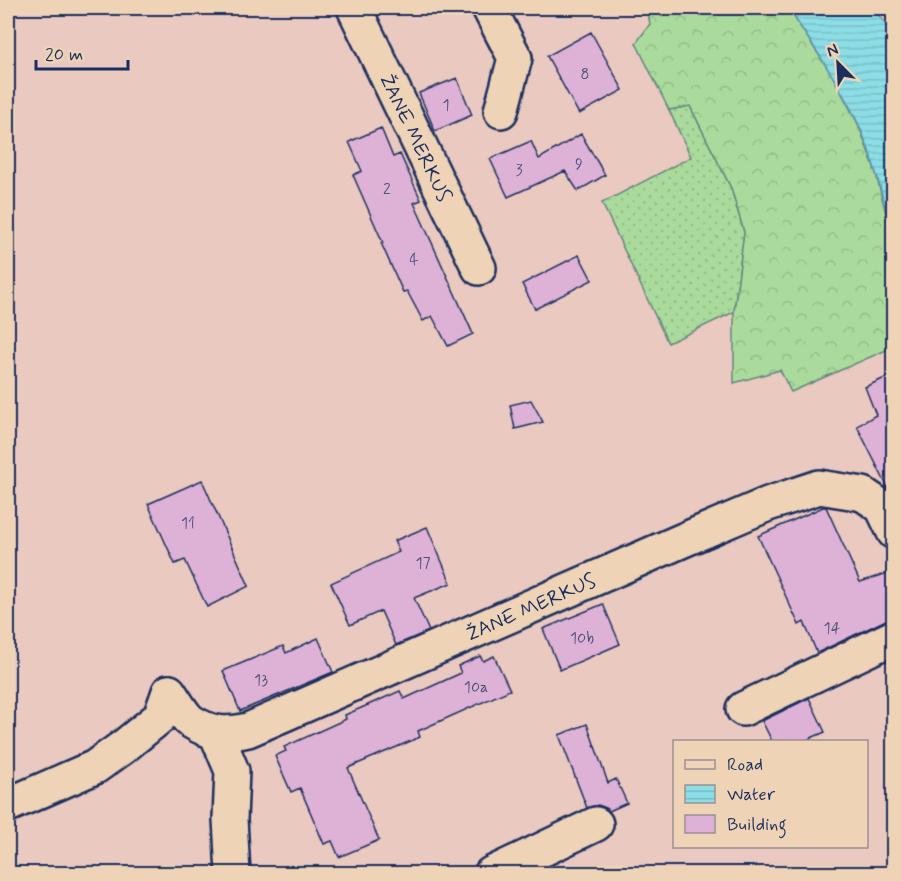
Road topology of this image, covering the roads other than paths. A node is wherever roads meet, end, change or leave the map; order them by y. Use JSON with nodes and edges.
{"nodes":[{"id":1,"x":354,"y":8,"type":"edge"},
{"id":2,"x":489,"y":8,"type":"edge"},
{"id":3,"x":501,"y":111,"type":"dead end"},
{"id":4,"x":479,"y":268,"type":"dead end"},
{"id":5,"x":894,"y":532,"type":"edge"},
{"id":6,"x":894,"y":637,"type":"edge"},
{"id":7,"x":742,"y":709,"type":"dead end"},
{"id":8,"x":216,"y":733,"type":"junction"},
{"id":9,"x":8,"y":806,"type":"edge"},
{"id":10,"x":596,"y":824,"type":"dead end"},
{"id":11,"x":233,"y":873,"type":"edge"},
{"id":12,"x":490,"y":873,"type":"edge"}],
"edges":[{"from":1,"to":4,"type":"street","name":"ŽANE MERKUS"},
{"from":2,"to":3,"type":"street"},
{"from":5,"to":8,"type":"street","name":"ŽANE MERKUS"},
{"from":6,"to":7,"type":"street"},
{"from":8,"to":9,"type":"street"},
{"from":8,"to":11,"type":"street"},
{"from":10,"to":12,"type":"street"}]}
